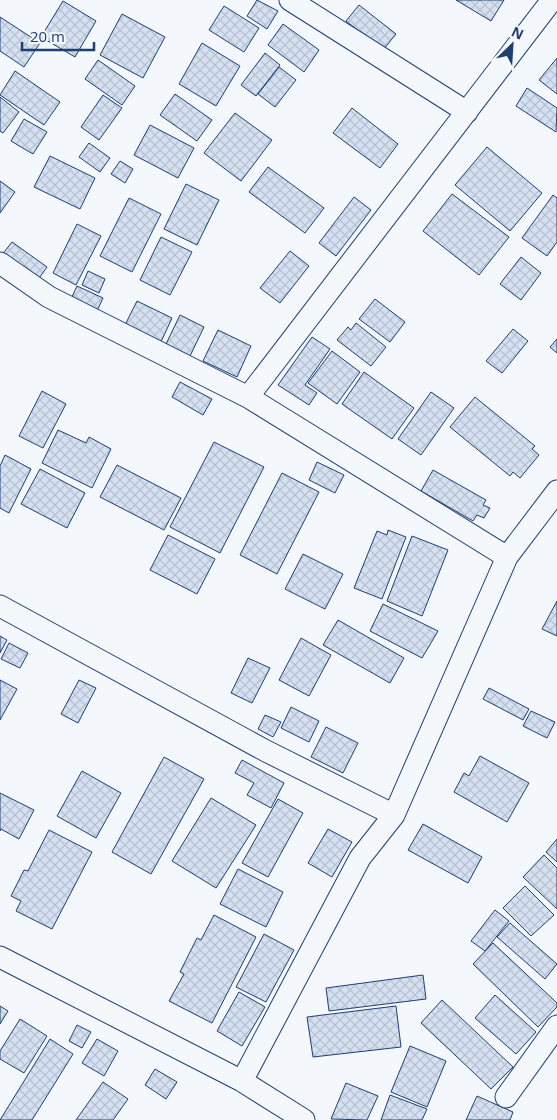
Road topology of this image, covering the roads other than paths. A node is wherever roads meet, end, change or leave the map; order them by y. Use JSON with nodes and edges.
{"nodes":[{"id":1,"x":290,"y":0,"type":"edge"},
{"id":2,"x":552,"y":0,"type":"edge"},
{"id":3,"x":467,"y":112,"type":"junction"},
{"id":4,"x":0,"y":263,"type":"edge"},
{"id":5,"x":248,"y":397,"type":"junction"},
{"id":6,"x":557,"y":491,"type":"edge"},
{"id":7,"x":507,"y":557,"type":"junction"},
{"id":8,"x":0,"y":606,"type":"edge"},
{"id":9,"x":394,"y":815,"type":"junction"},
{"id":10,"x":0,"y":957,"type":"edge"},
{"id":11,"x":557,"y":1026,"type":"edge"},
{"id":12,"x":242,"y":1081,"type":"junction"},
{"id":13,"x":506,"y":1097,"type":"dead end"},
{"id":14,"x":304,"y":1120,"type":"edge"}],
"edges":[{"from":1,"to":3,"type":"street"},
{"from":2,"to":3,"type":"street"},
{"from":3,"to":5,"type":"street"},
{"from":4,"to":5,"type":"street"},
{"from":5,"to":7,"type":"street"},
{"from":6,"to":7,"type":"street"},
{"from":7,"to":9,"type":"street"},
{"from":8,"to":9,"type":"street"},
{"from":9,"to":12,"type":"street"},
{"from":10,"to":12,"type":"street"},
{"from":11,"to":13,"type":"street"},
{"from":12,"to":14,"type":"street"}]}
